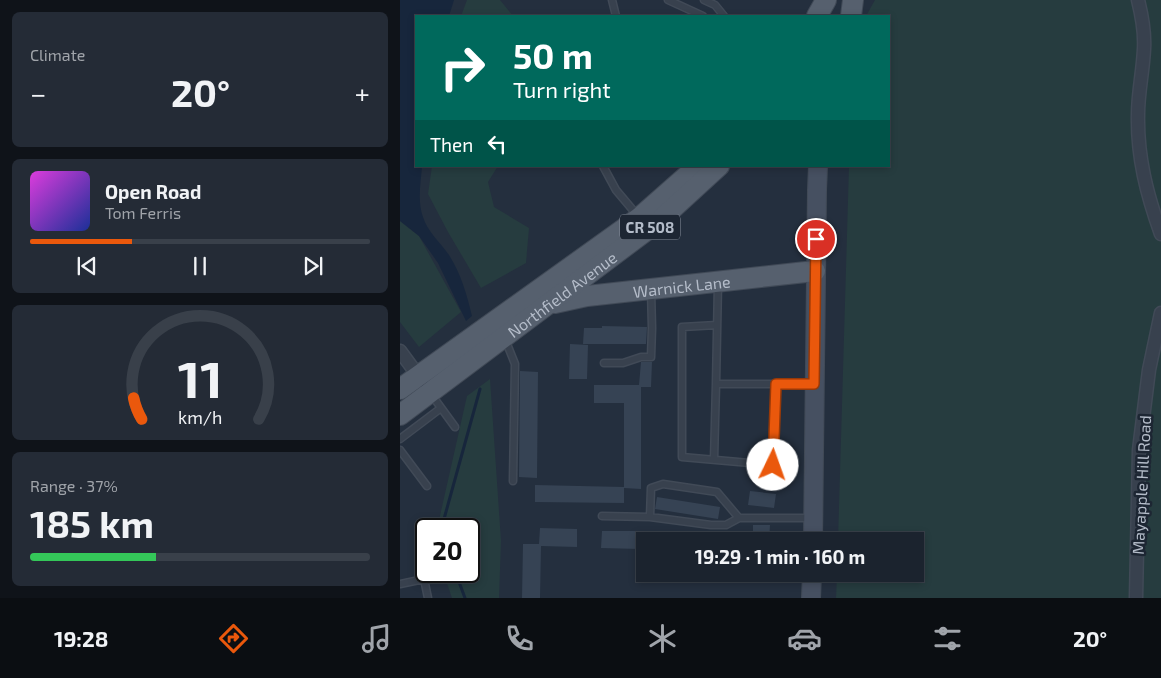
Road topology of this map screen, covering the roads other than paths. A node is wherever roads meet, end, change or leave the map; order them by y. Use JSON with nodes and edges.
{"nodes":[{"id":1,"x":612,"y":0,"type":"edge"},
{"id":2,"x":668,"y":0,"type":"edge"},
{"id":3,"x":704,"y":0,"type":"edge"},
{"id":4,"x":840,"y":0,"type":"edge"},
{"id":5,"x":853,"y":0,"type":"edge"},
{"id":6,"x":1138,"y":0,"type":"edge"},
{"id":7,"x":823,"y":10,"type":"edge"},
{"id":8,"x":616,"y":15,"type":"edge"},
{"id":9,"x":701,"y":15,"type":"edge"},
{"id":10,"x":723,"y":15,"type":"edge"},
{"id":11,"x":851,"y":15,"type":"edge"},
{"id":12,"x":603,"y":167,"type":"edge"},
{"id":13,"x":697,"y":167,"type":"edge"},
{"id":14,"x":718,"y":167,"type":"edge"},
{"id":15,"x":818,"y":167,"type":"edge"},
{"id":16,"x":639,"y":218,"type":"junction"},
{"id":17,"x":1161,"y":234,"type":"edge"},
{"id":18,"x":815,"y":271,"type":"junction"},
{"id":19,"x":572,"y":276,"type":"junction"},
{"id":20,"x":718,"y":282,"type":"junction"},
{"id":21,"x":651,"y":289,"type":"junction"},
{"id":22,"x":548,"y":304,"type":"junction"},
{"id":23,"x":1161,"y":313,"type":"edge"},
{"id":24,"x":717,"y":325,"type":"junction"},
{"id":25,"x":504,"y":338,"type":"junction"},
{"id":26,"x":400,"y":351,"type":"edge"},
{"id":27,"x":604,"y":364,"type":"dead end"},
{"id":28,"x":418,"y":375,"type":"junction"},
{"id":29,"x":716,"y":384,"type":"junction"},
{"id":30,"x":776,"y":384,"type":"junction"},
{"id":31,"x":814,"y":384,"type":"junction"},
{"id":32,"x":400,"y":389,"type":"edge"},
{"id":33,"x":436,"y":400,"type":"junction"},
{"id":34,"x":400,"y":416,"type":"edge"},
{"id":35,"x":455,"y":427,"type":"dead end"},
{"id":36,"x":400,"y":439,"type":"edge"},
{"id":37,"x":400,"y":450,"type":"edge"},
{"id":38,"x":714,"y":460,"type":"junction"},
{"id":39,"x":513,"y":481,"type":"dead end"},
{"id":40,"x":428,"y":486,"type":"dead end"},
{"id":41,"x":602,"y":516,"type":"dead end"},
{"id":42,"x":650,"y":517,"type":"junction"},
{"id":43,"x":739,"y":518,"type":"junction"},
{"id":44,"x":813,"y":518,"type":"junction"},
{"id":45,"x":813,"y":532,"type":"edge"},
{"id":46,"x":812,"y":582,"type":"edge"},
{"id":47,"x":400,"y":584,"type":"edge"},
{"id":48,"x":428,"y":598,"type":"edge"},
{"id":49,"x":811,"y":598,"type":"edge"},
{"id":50,"x":1136,"y":598,"type":"edge"}],
"edges":[{"from":1,"to":8,"type":"lane"},
{"from":2,"to":9,"type":"lane"},
{"from":3,"to":10,"type":"lane"},
{"from":4,"to":7,"type":"main road"},
{"from":5,"to":11,"type":"main road"},
{"from":6,"to":17,"type":"street"},
{"from":12,"to":16,"type":"lane"},
{"from":13,"to":16,"type":"main road","name":"Northfield Avenue","number":"CR 508"},
{"from":14,"to":19,"type":"main road","name":"Northfield Avenue","number":"CR 508"},
{"from":15,"to":18,"type":"main road"},
{"from":16,"to":19,"type":"main road","name":"Northfield Avenue","number":"CR 508"},
{"from":18,"to":20,"type":"main road","name":"Warnick Lane"},
{"from":18,"to":31,"type":"main road"},
{"from":19,"to":22,"type":"main road","name":"Northfield Avenue","number":"CR 508"},
{"from":19,"to":28,"type":"main road","name":"Northfield Avenue","number":"CR 508"},
{"from":20,"to":21,"type":"main road","name":"Warnick Lane"},
{"from":20,"to":24,"type":"lane"},
{"from":21,"to":22,"type":"main road","name":"Warnick Lane"},
{"from":21,"to":27,"type":"lane"},
{"from":22,"to":25,"type":"main road","name":"Northfield Avenue","number":"CR 508"},
{"from":23,"to":50,"type":"street","name":"Mayapple Hill Road"},
{"from":24,"to":29,"type":"lane"},
{"from":24,"to":38,"type":"lane"},
{"from":25,"to":33,"type":"main road","name":"Northfield Avenue","number":"CR 508"},
{"from":25,"to":39,"type":"lane"},
{"from":26,"to":28,"type":"street"},
{"from":28,"to":32,"type":"main road","name":"Northfield Avenue","number":"CR 508"},
{"from":28,"to":33,"type":"street"},
{"from":29,"to":30,"type":"lane"},
{"from":29,"to":38,"type":"lane"},
{"from":30,"to":31,"type":"lane"},
{"from":30,"to":38,"type":"lane"},
{"from":31,"to":44,"type":"main road"},
{"from":33,"to":34,"type":"main road","name":"Northfield Avenue","number":"CR 508"},
{"from":33,"to":35,"type":"lane"},
{"from":33,"to":36,"type":"lane"},
{"from":37,"to":40,"type":"lane"},
{"from":41,"to":42,"type":"lane"},
{"from":42,"to":43,"type":"lane"},
{"from":42,"to":43,"type":"lane"},
{"from":43,"to":44,"type":"lane"},
{"from":44,"to":45,"type":"main road"},
{"from":46,"to":49,"type":"main road"},
{"from":47,"to":48,"type":"lane"}]}
